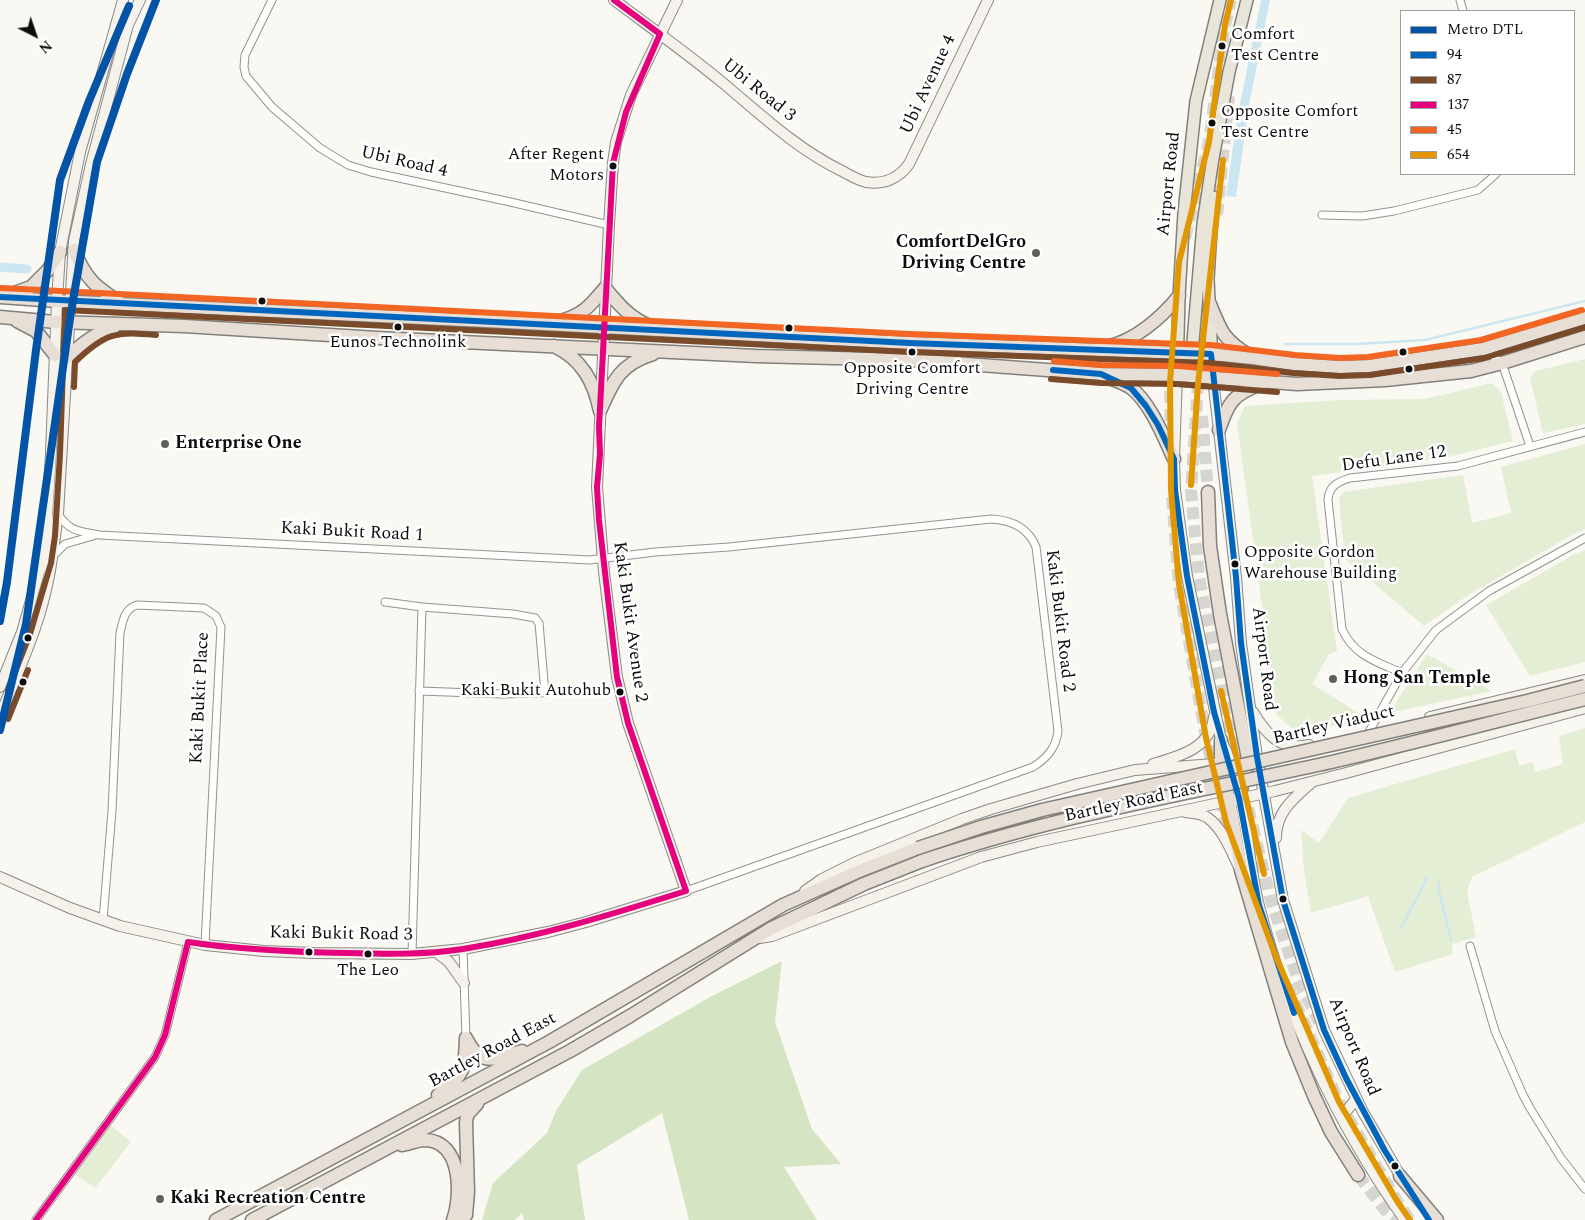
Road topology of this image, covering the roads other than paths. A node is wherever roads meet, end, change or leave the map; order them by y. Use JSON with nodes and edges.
{"nodes":[{"id":1,"x":123,"y":0,"type":"edge"},
{"id":2,"x":140,"y":0,"type":"edge"},
{"id":3,"x":272,"y":0,"type":"edge"},
{"id":4,"x":614,"y":0,"type":"edge"},
{"id":5,"x":677,"y":0,"type":"edge"},
{"id":6,"x":988,"y":0,"type":"edge"},
{"id":7,"x":1220,"y":0,"type":"edge"},
{"id":8,"x":1247,"y":0,"type":"edge"},
{"id":9,"x":1257,"y":0,"type":"edge"},
{"id":10,"x":1242,"y":18,"type":"junction"},
{"id":11,"x":660,"y":34,"type":"junction"},
{"id":12,"x":1212,"y":158,"type":"junction"},
{"id":13,"x":1495,"y":175,"type":"edge"},
{"id":14,"x":893,"y":178,"type":"joint"},
{"id":15,"x":1322,"y":215,"type":"dead end"},
{"id":16,"x":609,"y":225,"type":"junction"},
{"id":17,"x":74,"y":250,"type":"junction"},
{"id":18,"x":60,"y":252,"type":"junction"},
{"id":19,"x":605,"y":288,"type":"junction"},
{"id":20,"x":1179,"y":296,"type":"junction"},
{"id":21,"x":2,"y":297,"type":"edge"},
{"id":22,"x":57,"y":302,"type":"junction"},
{"id":23,"x":70,"y":302,"type":"junction"},
{"id":24,"x":122,"y":304,"type":"junction"},
{"id":25,"x":1210,"y":304,"type":"junction"},
{"id":26,"x":6,"y":318,"type":"edge"},
{"id":27,"x":1585,"y":318,"type":"edge"},
{"id":28,"x":56,"y":322,"type":"junction"},
{"id":29,"x":70,"y":322,"type":"junction"},
{"id":30,"x":121,"y":324,"type":"junction"},
{"id":31,"x":549,"y":324,"type":"junction"},
{"id":32,"x":604,"y":328,"type":"junction"},
{"id":33,"x":664,"y":332,"type":"junction"},
{"id":34,"x":1585,"y":337,"type":"edge"},
{"id":35,"x":1514,"y":340,"type":"junction"},
{"id":36,"x":552,"y":346,"type":"junction"},
{"id":37,"x":603,"y":348,"type":"junction"},
{"id":38,"x":1483,"y":349,"type":"junction"},
{"id":39,"x":1089,"y":350,"type":"junction"},
{"id":40,"x":664,"y":351,"type":"junction"},
{"id":41,"x":1178,"y":353,"type":"junction"},
{"id":42,"x":1192,"y":353,"type":"junction"},
{"id":43,"x":1211,"y":354,"type":"junction"},
{"id":44,"x":1528,"y":355,"type":"junction"},
{"id":45,"x":61,"y":356,"type":"junction"},
{"id":46,"x":1253,"y":358,"type":"junction"},
{"id":47,"x":1502,"y":363,"type":"junction"},
{"id":48,"x":1101,"y":374,"type":"junction"},
{"id":49,"x":1177,"y":375,"type":"junction"},
{"id":50,"x":1213,"y":379,"type":"junction"},
{"id":51,"x":1266,"y":382,"type":"junction"},
{"id":52,"x":600,"y":411,"type":"junction"},
{"id":53,"x":1219,"y":430,"type":"junction"},
{"id":54,"x":1585,"y":432,"type":"edge"},
{"id":55,"x":1530,"y":446,"type":"junction"},
{"id":56,"x":1174,"y":459,"type":"junction"},
{"id":57,"x":1208,"y":492,"type":"tunnel mouth"},
{"id":58,"x":58,"y":514,"type":"junction"},
{"id":59,"x":99,"y":535,"type":"junction"},
{"id":60,"x":1585,"y":538,"type":"edge"},
{"id":61,"x":53,"y":556,"type":"junction"},
{"id":62,"x":603,"y":558,"type":"junction"},
{"id":63,"x":385,"y":602,"type":"dead end"},
{"id":64,"x":422,"y":607,"type":"junction"},
{"id":65,"x":1402,"y":673,"type":"junction"},
{"id":66,"x":1585,"y":680,"type":"edge"},
{"id":67,"x":1585,"y":686,"type":"edge"},
{"id":68,"x":0,"y":687,"type":"edge"},
{"id":69,"x":419,"y":691,"type":"junction"},
{"id":70,"x":564,"y":692,"type":"dead end"},
{"id":71,"x":545,"y":693,"type":"junction"},
{"id":72,"x":1508,"y":698,"type":"junction"},
{"id":73,"x":1585,"y":699,"type":"edge"},
{"id":74,"x":1585,"y":708,"type":"edge"},
{"id":75,"x":1252,"y":709,"type":"junction"},
{"id":76,"x":1214,"y":712,"type":"junction"},
{"id":77,"x":0,"y":716,"type":"edge"},
{"id":78,"x":1378,"y":716,"type":"junction"},
{"id":79,"x":1382,"y":728,"type":"junction"},
{"id":80,"x":1511,"y":728,"type":"junction"},
{"id":81,"x":1370,"y":730,"type":"junction"},
{"id":82,"x":1221,"y":740,"type":"joint"},
{"id":83,"x":1252,"y":758,"type":"junction"},
{"id":84,"x":1225,"y":763,"type":"junction"},
{"id":85,"x":1136,"y":770,"type":"junction"},
{"id":86,"x":1314,"y":781,"type":"junction"},
{"id":87,"x":1263,"y":793,"type":"junction"},
{"id":88,"x":1234,"y":799,"type":"junction"},
{"id":89,"x":1178,"y":812,"type":"junction"},
{"id":90,"x":920,"y":854,"type":"junction"},
{"id":91,"x":1275,"y":862,"type":"junction"},
{"id":92,"x":1241,"y":870,"type":"junction"},
{"id":93,"x":0,"y":877,"type":"edge"},
{"id":94,"x":686,"y":891,"type":"junction"},
{"id":95,"x":783,"y":905,"type":"junction"},
{"id":96,"x":103,"y":920,"type":"junction"},
{"id":97,"x":755,"y":939,"type":"junction"},
{"id":98,"x":188,"y":942,"type":"junction"},
{"id":99,"x":205,"y":945,"type":"junction"},
{"id":100,"x":1470,"y":946,"type":"dead end"},
{"id":101,"x":463,"y":949,"type":"junction"},
{"id":102,"x":436,"y":952,"type":"junction"},
{"id":103,"x":412,"y":954,"type":"junction"},
{"id":104,"x":464,"y":983,"type":"junction"},
{"id":105,"x":466,"y":1038,"type":"junction"},
{"id":106,"x":549,"y":1042,"type":"junction"},
{"id":107,"x":486,"y":1096,"type":"junction"},
{"id":108,"x":1356,"y":1099,"type":"junction"},
{"id":109,"x":420,"y":1110,"type":"junction"},
{"id":110,"x":1343,"y":1120,"type":"junction"},
{"id":111,"x":382,"y":1150,"type":"junction"},
{"id":112,"x":1358,"y":1175,"type":"tunnel mouth"},
{"id":113,"x":1400,"y":1176,"type":"junction"},
{"id":114,"x":1585,"y":1189,"type":"edge"},
{"id":115,"x":36,"y":1220,"type":"edge"},
{"id":116,"x":216,"y":1220,"type":"edge"},
{"id":117,"x":252,"y":1220,"type":"edge"},
{"id":118,"x":453,"y":1220,"type":"edge"},
{"id":119,"x":463,"y":1220,"type":"edge"},
{"id":120,"x":1405,"y":1220,"type":"edge"},
{"id":121,"x":1429,"y":1220,"type":"edge"},
{"id":122,"x":1437,"y":1220,"type":"edge"}],
"edges":[{"from":1,"to":18,"type":"main road"},
{"from":2,"to":17,"type":"main road"},
{"from":3,"to":16,"type":"street","name":"Ubi Road 4"},
{"from":4,"to":11,"type":"main road","name":"Ubi Road 3"},
{"from":5,"to":11,"type":"main road","name":"Kaki Bukit Avenue 2"},
{"from":6,"to":14,"type":"main road","name":"Ubi Avenue 4"},
{"from":7,"to":20,"type":"main road","name":"Airport Road"},
{"from":8,"to":10,"type":"main road","name":"Airport Road"},
{"from":9,"to":10,"type":"main road"},
{"from":10,"to":12,"type":"main road","name":"Airport Road"},
{"from":11,"to":14,"type":"main road","name":"Ubi Road 3"},
{"from":11,"to":16,"type":"main road","name":"Kaki Bukit Avenue 2"},
{"from":12,"to":25,"type":"main road","name":"Airport Road"},
{"from":12,"to":42,"type":"main road","name":"Airport Road"},
{"from":13,"to":15,"type":"street"},
{"from":16,"to":19,"type":"main road","name":"Kaki Bukit Avenue 2"},
{"from":17,"to":23,"type":"main road"},
{"from":17,"to":24,"type":"highway"},
{"from":18,"to":21,"type":"highway"},
{"from":18,"to":22,"type":"main road"},
{"from":19,"to":31,"type":"highway"},
{"from":19,"to":32,"type":"main road","name":"Kaki Bukit Avenue 2"},
{"from":19,"to":33,"type":"highway"},
{"from":20,"to":39,"type":"highway"},
{"from":20,"to":41,"type":"main road","name":"Airport Road"},
{"from":21,"to":22,"type":"highway"},
{"from":22,"to":23,"type":"highway"},
{"from":22,"to":28,"type":"main road"},
{"from":23,"to":24,"type":"highway"},
{"from":23,"to":29,"type":"main road"},
{"from":24,"to":31,"type":"highway"},
{"from":25,"to":43,"type":"main road","name":"Airport Road"},
{"from":25,"to":46,"type":"highway"},
{"from":26,"to":28,"type":"highway"},
{"from":26,"to":45,"type":"highway"},
{"from":27,"to":35,"type":"highway"},
{"from":28,"to":29,"type":"highway"},
{"from":28,"to":45,"type":"main road"},
{"from":29,"to":30,"type":"highway"},
{"from":29,"to":45,"type":"main road"},
{"from":30,"to":36,"type":"highway"},
{"from":30,"to":45,"type":"highway"},
{"from":31,"to":32,"type":"highway"},
{"from":32,"to":33,"type":"highway"},
{"from":32,"to":37,"type":"main road","name":"Kaki Bukit Avenue 2"},
{"from":33,"to":39,"type":"highway"},
{"from":34,"to":44,"type":"highway"},
{"from":35,"to":38,"type":"highway"},
{"from":35,"to":44,"type":"highway"},
{"from":36,"to":37,"type":"highway"},
{"from":36,"to":52,"type":"highway"},
{"from":37,"to":40,"type":"highway"},
{"from":37,"to":52,"type":"main road","name":"Kaki Bukit Avenue 2"},
{"from":38,"to":46,"type":"highway"},
{"from":38,"to":47,"type":"street"},
{"from":39,"to":41,"type":"highway"},
{"from":40,"to":48,"type":"highway"},
{"from":40,"to":52,"type":"highway"},
{"from":41,"to":42,"type":"highway"},
{"from":41,"to":49,"type":"main road","name":"Airport Road"},
{"from":42,"to":43,"type":"highway"},
{"from":42,"to":49,"type":"main road","name":"Airport Road"},
{"from":43,"to":46,"type":"highway"},
{"from":43,"to":50,"type":"main road","name":"Airport Road"},
{"from":44,"to":47,"type":"highway"},
{"from":45,"to":58,"type":"main road"},
{"from":45,"to":68,"type":"main road"},
{"from":47,"to":51,"type":"highway"},
{"from":47,"to":55,"type":"street"},
{"from":48,"to":49,"type":"highway"},
{"from":48,"to":56,"type":"highway"},
{"from":49,"to":50,"type":"highway"},
{"from":49,"to":56,"type":"main road","name":"Airport Road"},
{"from":50,"to":51,"type":"highway"},
{"from":50,"to":53,"type":"main road","name":"Airport Road"},
{"from":51,"to":53,"type":"highway"},
{"from":52,"to":62,"type":"main road","name":"Kaki Bukit Avenue 2"},
{"from":53,"to":75,"type":"main road","name":"Airport Road"},
{"from":54,"to":55,"type":"street","name":"Defu Lane 12"},
{"from":55,"to":65,"type":"street","name":"Defu Lane 12"},
{"from":56,"to":76,"type":"main road","name":"Airport Road"},
{"from":57,"to":83,"type":"highway"},
{"from":58,"to":59,"type":"street","name":"Kaki Bukit Road 1"},
{"from":58,"to":61,"type":"main road"},
{"from":59,"to":61,"type":"street","name":"Kaki Bukit Road 1"},
{"from":59,"to":62,"type":"street","name":"Kaki Bukit Road 1"},
{"from":60,"to":65,"type":"street"},
{"from":61,"to":77,"type":"main road"},
{"from":62,"to":94,"type":"main road","name":"Kaki Bukit Avenue 2"},
{"from":62,"to":94,"type":"street","name":"Kaki Bukit Road 2"},
{"from":63,"to":64,"type":"street"},
{"from":64,"to":69,"type":"street"},
{"from":64,"to":71,"type":"street"},
{"from":65,"to":78,"type":"street"},
{"from":66,"to":72,"type":"main road"},
{"from":67,"to":90,"type":"highway","name":"Bartley Viaduct","bridge":true},
{"from":69,"to":71,"type":"street"},
{"from":69,"to":103,"type":"street"},
{"from":70,"to":71,"type":"street"},
{"from":72,"to":79,"type":"main road"},
{"from":72,"to":80,"type":"main road"},
{"from":73,"to":90,"type":"highway","name":"Bartley Viaduct","bridge":true},
{"from":74,"to":80,"type":"main road","name":"Bartley Road East"},
{"from":75,"to":81,"type":"main road"},
{"from":75,"to":83,"type":"main road","name":"Airport Road"},
{"from":76,"to":82,"type":"main road","name":"Airport Road"},
{"from":76,"to":85,"type":"main road"},
{"from":78,"to":79,"type":"street"},
{"from":78,"to":81,"type":"street"},
{"from":79,"to":81,"type":"main road"},
{"from":80,"to":86,"type":"main road","name":"Bartley Road East"},
{"from":82,"to":84,"type":"highway"},
{"from":83,"to":84,"type":"main road","name":"Bartley Road East"},
{"from":83,"to":87,"type":"main road","name":"Airport Road"},
{"from":83,"to":88,"type":"highway"},
{"from":84,"to":85,"type":"main road","name":"Bartley Road East"},
{"from":84,"to":88,"type":"highway"},
{"from":85,"to":95,"type":"main road","name":"Bartley Road East"},
{"from":86,"to":87,"type":"main road","name":"Bartley Road East"},
{"from":86,"to":91,"type":"main road"},
{"from":87,"to":88,"type":"main road","name":"Bartley Road East"},
{"from":87,"to":91,"type":"main road","name":"Airport Road"},
{"from":88,"to":89,"type":"main road","name":"Bartley Road East"},
{"from":88,"to":92,"type":"highway"},
{"from":88,"to":110,"type":"main road"},
{"from":89,"to":92,"type":"main road"},
{"from":89,"to":97,"type":"main road","name":"Bartley Road East"},
{"from":90,"to":95,"type":"highway","name":"Bartley Road East"},
{"from":90,"to":97,"type":"highway","name":"Bartley Road East"},
{"from":91,"to":108,"type":"main road","name":"Airport Road"},
{"from":92,"to":112,"type":"highway"},
{"from":93,"to":96,"type":"main road","name":"Kaki Bukit Road 3"},
{"from":94,"to":101,"type":"main road","name":"Kaki Bukit Road 3"},
{"from":95,"to":106,"type":"highway","name":"Bartley Road East"},
{"from":96,"to":98,"type":"main road","name":"Kaki Bukit Road 3"},
{"from":96,"to":99,"type":"street","name":"Kaki Bukit Place"},
{"from":97,"to":107,"type":"highway","name":"Bartley Road East"},
{"from":98,"to":99,"type":"main road","name":"Kaki Bukit Road 3"},
{"from":98,"to":115,"type":"street"},
{"from":99,"to":103,"type":"main road","name":"Kaki Bukit Road 3"},
{"from":100,"to":114,"type":"street"},
{"from":101,"to":102,"type":"main road","name":"Kaki Bukit Road 3"},
{"from":101,"to":104,"type":"street"},
{"from":102,"to":103,"type":"main road","name":"Kaki Bukit Road 3"},
{"from":102,"to":104,"type":"main road"},
{"from":104,"to":105,"type":"street"},
{"from":105,"to":106,"type":"highway"},
{"from":105,"to":109,"type":"highway"},
{"from":106,"to":109,"type":"highway","name":"Bartley Road East"},
{"from":107,"to":111,"type":"highway","name":"Bartley Road East"},
{"from":107,"to":119,"type":"highway"},
{"from":108,"to":110,"type":"main road"},
{"from":108,"to":113,"type":"main road","name":"Airport Road"},
{"from":109,"to":116,"type":"highway","name":"Bartley Road East"},
{"from":110,"to":120,"type":"main road"},
{"from":111,"to":117,"type":"highway","name":"Bartley Road East"},
{"from":111,"to":118,"type":"highway"},
{"from":113,"to":121,"type":"main road","name":"Airport Road"},
{"from":113,"to":122,"type":"highway"}]}
